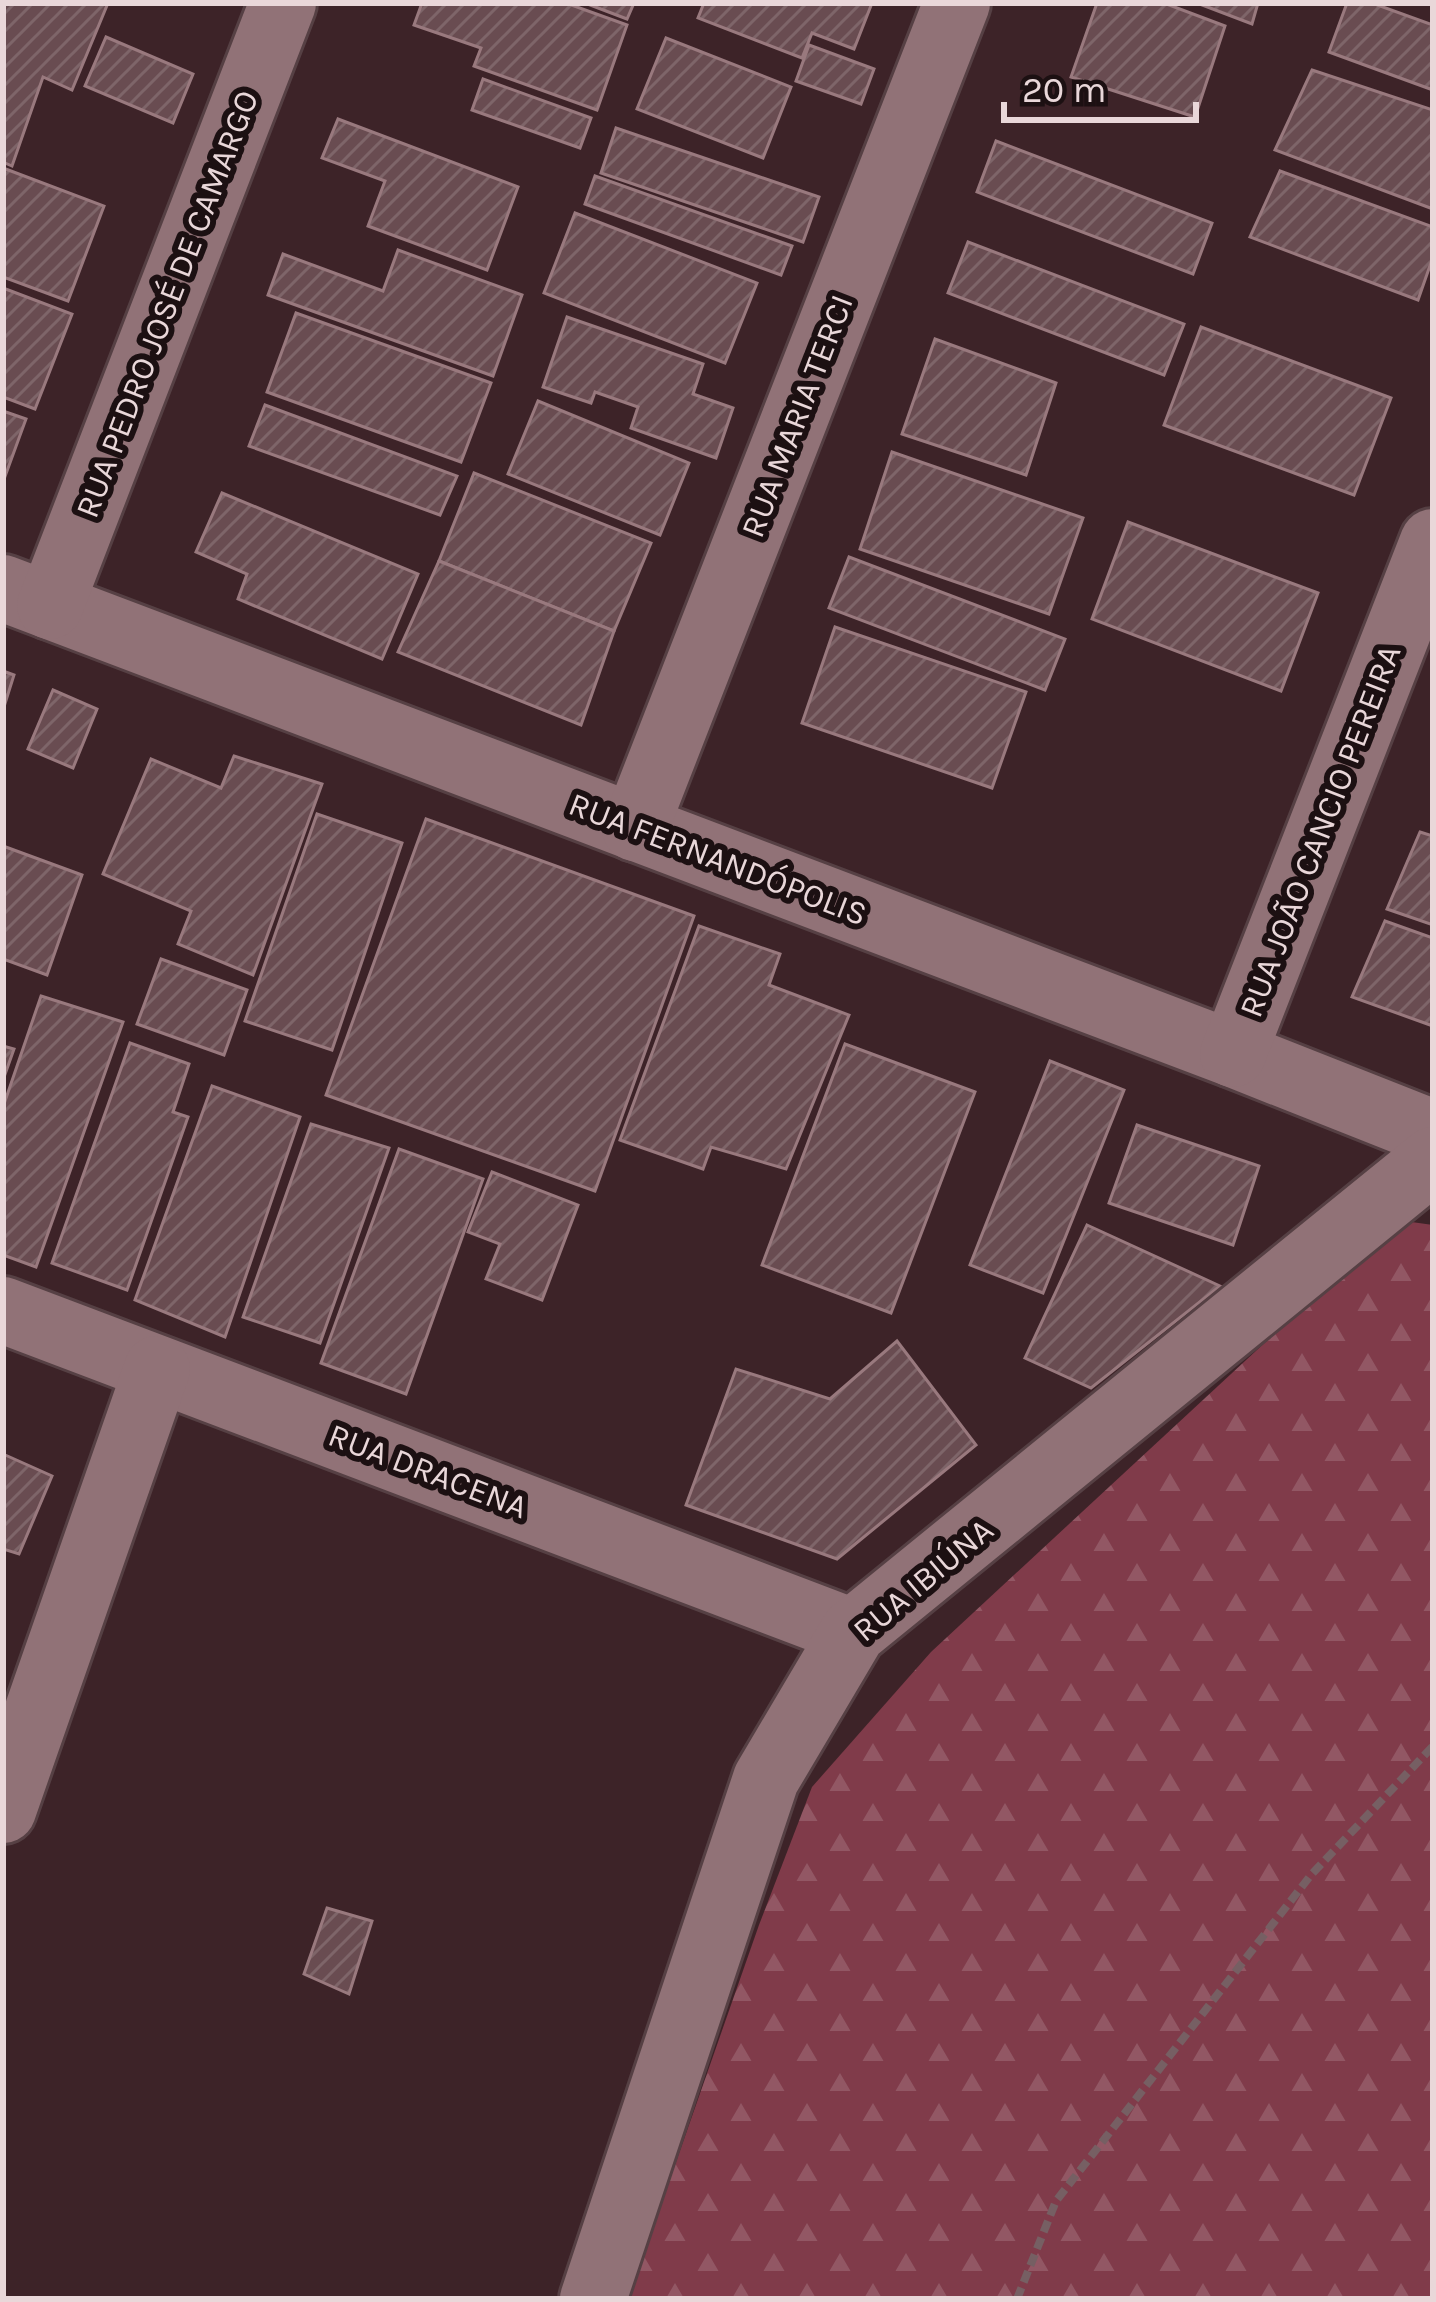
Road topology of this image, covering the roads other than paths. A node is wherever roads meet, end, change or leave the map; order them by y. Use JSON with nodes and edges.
{"nodes":[{"id":1,"x":283,"y":3,"type":"edge"},
{"id":2,"x":957,"y":3,"type":"edge"},
{"id":3,"x":1433,"y":542,"type":"edge"},
{"id":4,"x":27,"y":597,"type":"edge"},
{"id":5,"x":635,"y":828,"type":"junction"},
{"id":6,"x":1233,"y":1054,"type":"junction"},
{"id":7,"x":1433,"y":1133,"type":"edge"},
{"id":8,"x":1433,"y":1160,"type":"edge"},
{"id":9,"x":3,"y":1310,"type":"edge"},
{"id":10,"x":157,"y":1369,"type":"junction"},
{"id":11,"x":853,"y":1633,"type":"junction"},
{"id":12,"x":3,"y":1810,"type":"edge"},
{"id":13,"x":593,"y":2299,"type":"edge"}],
"edges":[{"from":1,"to":4,"type":"street","name":"RUA PEDRO JOSÉ DE CAMARGO"},
{"from":2,"to":5,"type":"street","name":"RUA MARIA TERCI"},
{"from":3,"to":6,"type":"street","name":"RUA JOÃO CANCIO PEREIRA"},
{"from":4,"to":5,"type":"street","name":"RUA FERNANDÓPOLIS"},
{"from":5,"to":6,"type":"street","name":"RUA FERNANDÓPOLIS"},
{"from":6,"to":7,"type":"street","name":"RUA FERNANDÓPOLIS"},
{"from":8,"to":11,"type":"street","name":"RUA IBIÚNA"},
{"from":9,"to":10,"type":"street","name":"RUA DRACENA"},
{"from":10,"to":11,"type":"street","name":"RUA DRACENA"},
{"from":10,"to":12,"type":"street"},
{"from":11,"to":13,"type":"street","name":"RUA IBIÚNA"}]}
